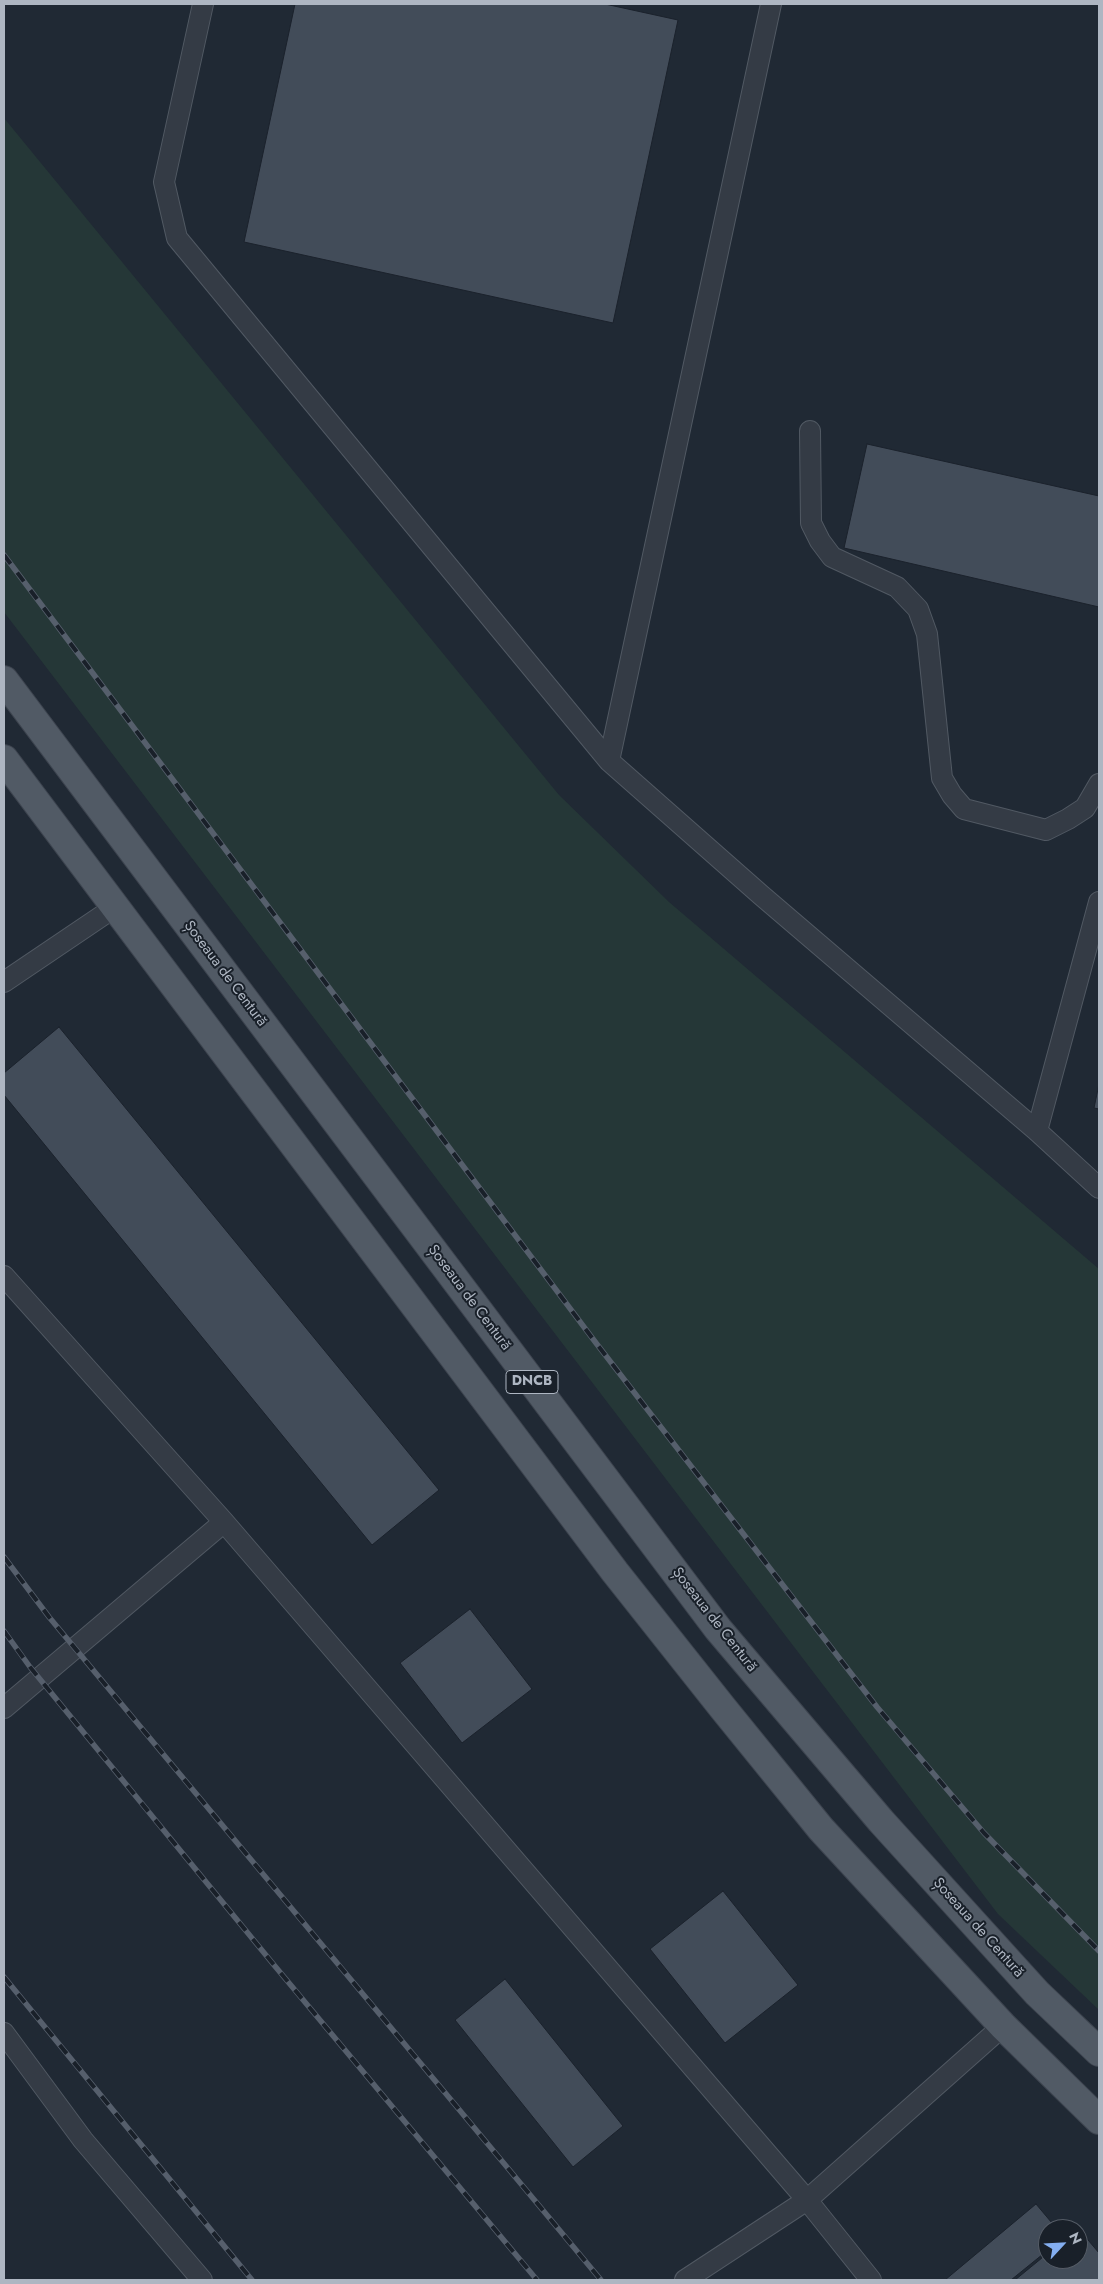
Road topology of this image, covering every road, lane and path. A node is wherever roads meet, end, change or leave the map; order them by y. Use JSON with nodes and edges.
{"nodes":[{"id":1,"x":203,"y":4,"type":"edge"},
{"id":2,"x":770,"y":4,"type":"edge"},
{"id":3,"x":810,"y":431,"type":"dead end"},
{"id":4,"x":4,"y":680,"type":"edge"},
{"id":5,"x":4,"y":759,"type":"edge"},
{"id":6,"x":609,"y":761,"type":"junction"},
{"id":7,"x":1099,"y":784,"type":"edge"},
{"id":8,"x":1099,"y":902,"type":"edge"},
{"id":9,"x":115,"y":907,"type":"junction"},
{"id":10,"x":4,"y":982,"type":"edge"},
{"id":11,"x":1037,"y":1131,"type":"junction"},
{"id":12,"x":1099,"y":1188,"type":"edge"},
{"id":13,"x":4,"y":1276,"type":"edge"},
{"id":14,"x":224,"y":1522,"type":"junction"},
{"id":15,"x":4,"y":1708,"type":"edge"},
{"id":16,"x":1003,"y":2026,"type":"junction"},
{"id":17,"x":4,"y":2033,"type":"edge"},
{"id":18,"x":1099,"y":2052,"type":"edge"},
{"id":19,"x":1099,"y":2120,"type":"edge"},
{"id":20,"x":807,"y":2200,"type":"junction"},
{"id":21,"x":202,"y":2280,"type":"edge"},
{"id":22,"x":685,"y":2280,"type":"edge"},
{"id":23,"x":871,"y":2280,"type":"edge"}],
"edges":[{"from":1,"to":6,"type":"lane"},
{"from":2,"to":6,"type":"lane"},
{"from":3,"to":7,"type":"lane"},
{"from":4,"to":18,"type":"main road","name":"Șoseaua de Centură","number":"DNCB"},
{"from":5,"to":9,"type":"main road","number":"DNCB"},
{"from":6,"to":11,"type":"lane"},
{"from":8,"to":11,"type":"lane"},
{"from":9,"to":10,"type":"lane"},
{"from":9,"to":16,"type":"main road","number":"DNCB"},
{"from":11,"to":12,"type":"lane"},
{"from":13,"to":14,"type":"lane"},
{"from":14,"to":15,"type":"lane"},
{"from":14,"to":20,"type":"lane"},
{"from":16,"to":19,"type":"main road","number":"DNCB"},
{"from":16,"to":20,"type":"lane"},
{"from":17,"to":21,"type":"lane"},
{"from":20,"to":22,"type":"lane"},
{"from":20,"to":23,"type":"lane"}]}
